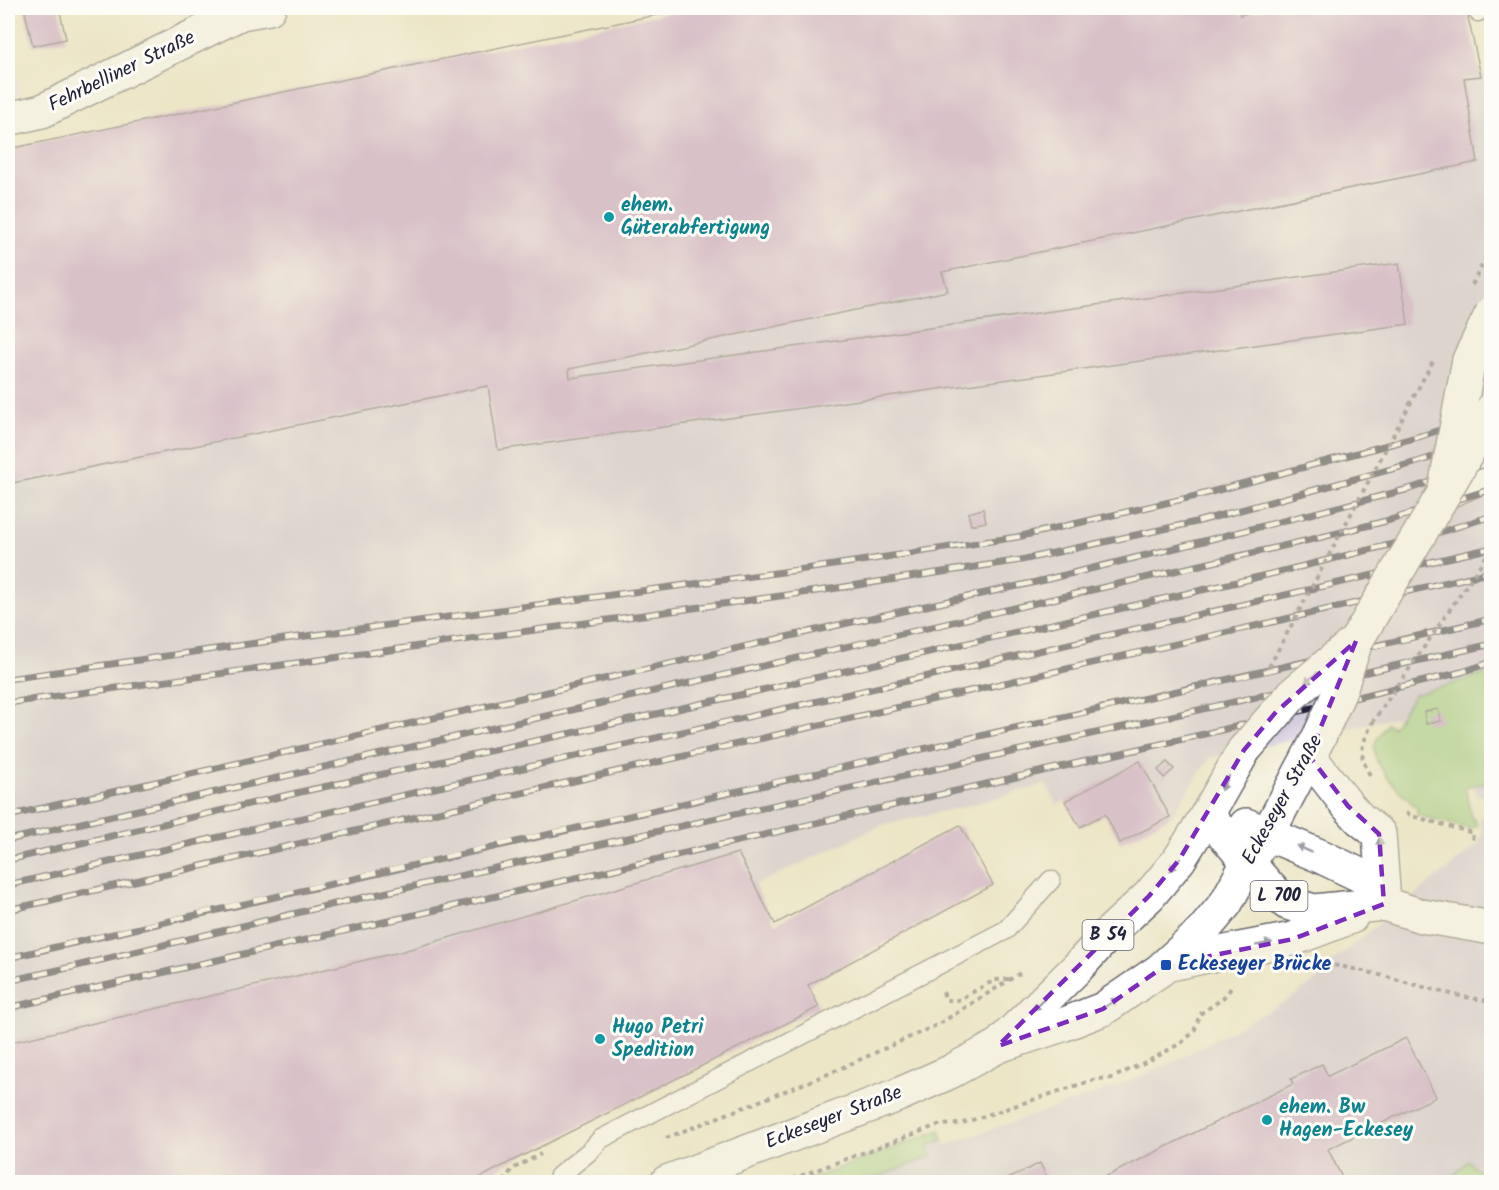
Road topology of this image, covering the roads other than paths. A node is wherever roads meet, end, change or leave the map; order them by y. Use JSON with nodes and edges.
{"nodes":[{"id":1,"x":269,"y":8,"type":"edge"},
{"id":2,"x":213,"y":17,"type":"edge"},
{"id":3,"x":8,"y":119,"type":"edge"},
{"id":4,"x":1479,"y":304,"type":"edge"},
{"id":5,"x":1491,"y":410,"type":"edge"},
{"id":6,"x":1491,"y":472,"type":"edge"},
{"id":7,"x":1444,"y":493,"type":"junction"},
{"id":8,"x":1356,"y":641,"type":"junction"},
{"id":9,"x":1315,"y":745,"type":"junction"},
{"id":10,"x":1207,"y":815,"type":"junction"},
{"id":11,"x":1268,"y":833,"type":"junction"},
{"id":12,"x":1248,"y":862,"type":"junction"},
{"id":13,"x":1051,"y":880,"type":"dead end"},
{"id":14,"x":1384,"y":904,"type":"junction"},
{"id":15,"x":1491,"y":928,"type":"edge"},
{"id":16,"x":1166,"y":965,"type":"junction"},
{"id":17,"x":998,"y":1046,"type":"junction"},
{"id":18,"x":561,"y":1182,"type":"edge"},
{"id":19,"x":667,"y":1182,"type":"edge"}],
"edges":[{"from":1,"to":2,"type":"main road","name":"Fehrbelliner Straße"},
{"from":2,"to":3,"type":"main road","name":"Fehrbelliner Straße"},
{"from":4,"to":7,"type":"main road","number":"B 54","bridge":true},
{"from":5,"to":7,"type":"main road","name":"Eckeseyer Straße","bridge":true},
{"from":6,"to":7,"type":"main road"},
{"from":7,"to":8,"type":"main road","name":"Eckeseyer Straße","number":"B 54","bridge":true},
{"from":8,"to":9,"type":"main road","name":"Eckeseyer Straße","number":"B 54","bridge":true},
{"from":8,"to":10,"type":"main road","name":"Eckeseyer Straße","number":"B 54","one_way":true,"bridge":true},
{"from":9,"to":11,"type":"main road","name":"Eckeseyer Straße","number":"B 54"},
{"from":14,"to":9,"type":"main road","one_way":true},
{"from":10,"to":11,"type":"main road"},
{"from":10,"to":12,"type":"main road","number":"L 700"},
{"from":10,"to":17,"type":"main road","name":"Eckeseyer Straße","number":"B 54","one_way":true},
{"from":11,"to":12,"type":"main road","name":"Eckeseyer Straße","number":"B 54"},
{"from":14,"to":11,"type":"main road","number":"L 700","one_way":true},
{"from":12,"to":14,"type":"main road","number":"L 700"},
{"from":12,"to":16,"type":"main road","name":"Eckeseyer Straße","number":"B 54"},
{"from":13,"to":18,"type":"lane"},
{"from":14,"to":15,"type":"main road","number":"L 700"},
{"from":16,"to":14,"type":"main road","one_way":true},
{"from":17,"to":16,"type":"main road","name":"Eckeseyer Straße","number":"B 54","one_way":true},
{"from":17,"to":19,"type":"main road","name":"Eckeseyer Straße","number":"B 54"}]}
